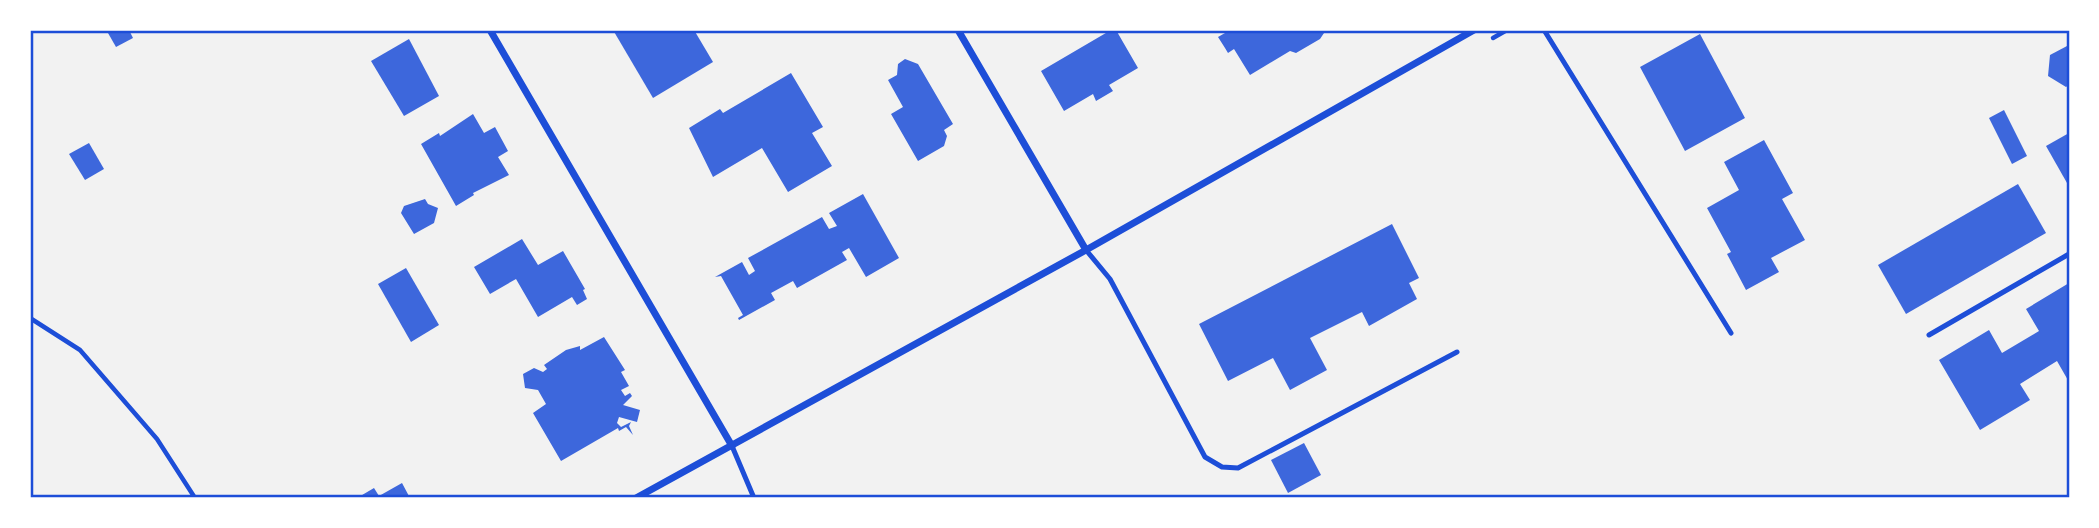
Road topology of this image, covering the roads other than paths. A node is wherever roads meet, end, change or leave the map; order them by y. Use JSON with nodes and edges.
{"nodes":[{"id":1,"x":490,"y":30,"type":"edge"},
{"id":2,"x":958,"y":30,"type":"edge"},
{"id":3,"x":1474,"y":30,"type":"edge"},
{"id":4,"x":1544,"y":30,"type":"edge"},
{"id":5,"x":1086,"y":250,"type":"junction"},
{"id":6,"x":2069,"y":254,"type":"edge"},
{"id":7,"x":1731,"y":333,"type":"dead end"},
{"id":8,"x":1930,"y":335,"type":"dead end"},
{"id":9,"x":1457,"y":352,"type":"dead end"},
{"id":10,"x":732,"y":446,"type":"junction"},
{"id":11,"x":636,"y":498,"type":"edge"},
{"id":12,"x":754,"y":498,"type":"edge"}],
"edges":[{"from":1,"to":10,"type":"street"},
{"from":2,"to":5,"type":"street"},
{"from":3,"to":5,"type":"street"},
{"from":4,"to":7,"type":"lane"},
{"from":5,"to":9,"type":"lane"},
{"from":5,"to":10,"type":"street"},
{"from":6,"to":8,"type":"lane"},
{"from":10,"to":11,"type":"street"},
{"from":10,"to":12,"type":"lane"}]}
